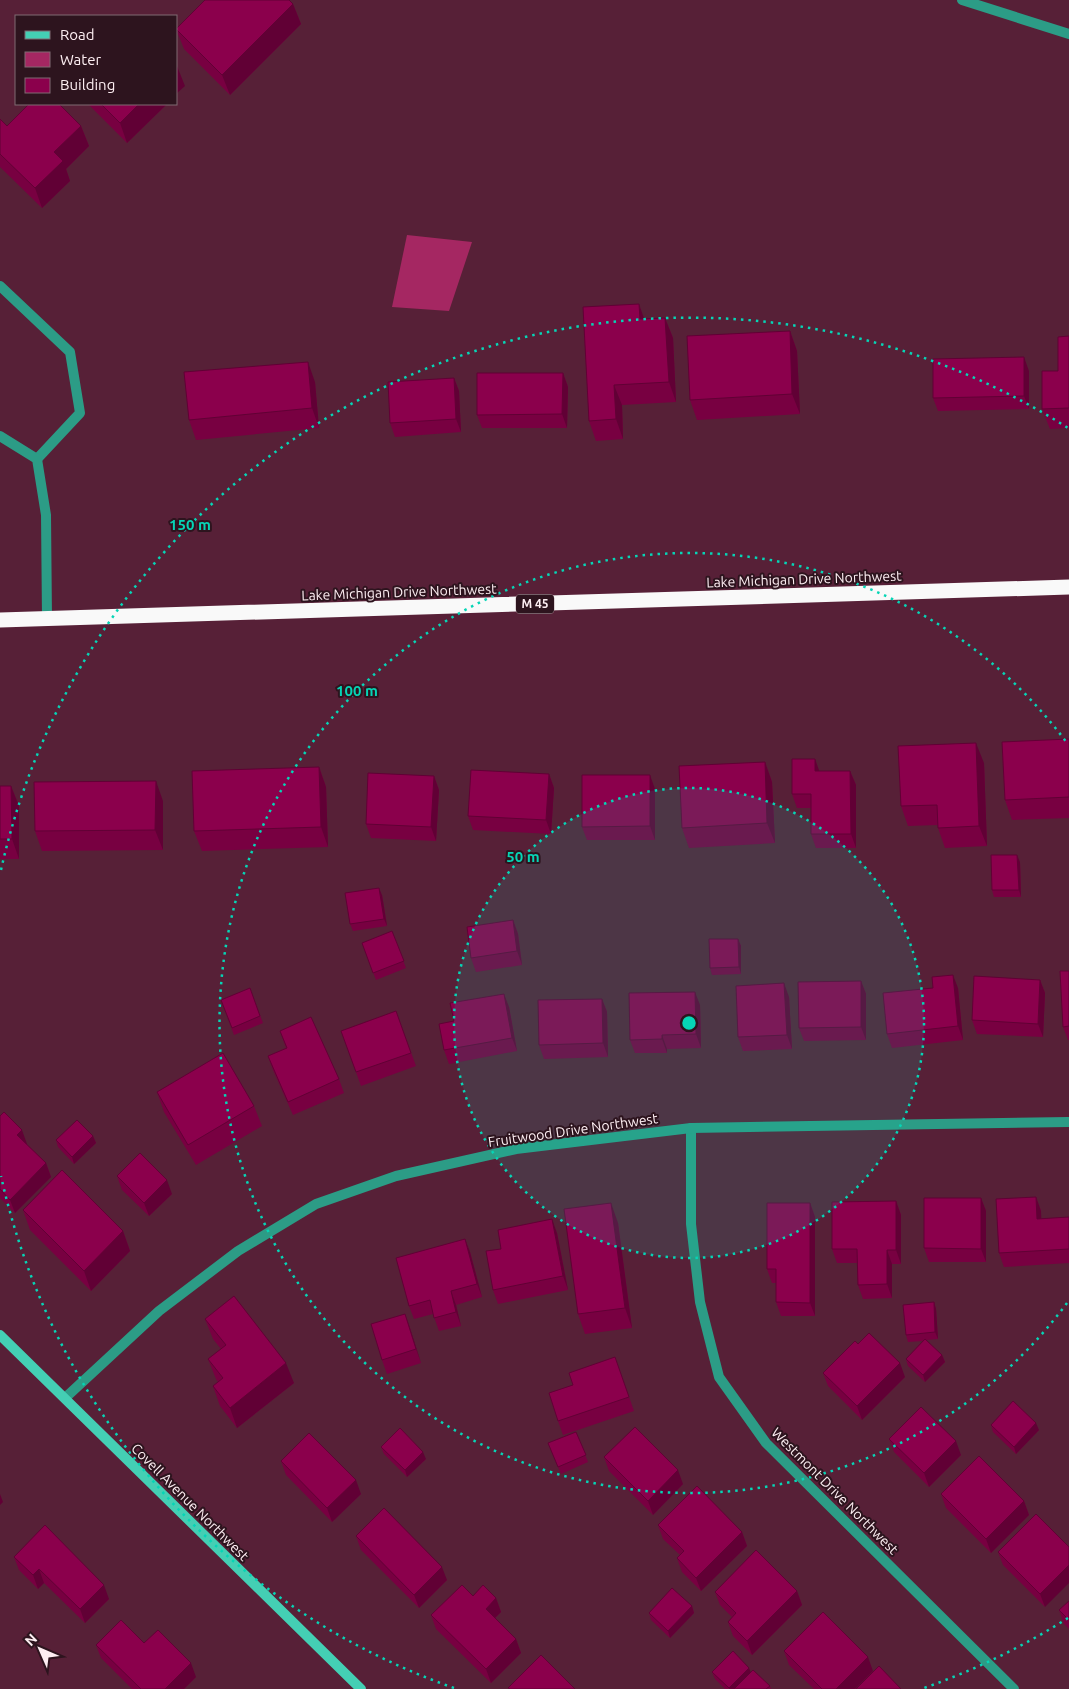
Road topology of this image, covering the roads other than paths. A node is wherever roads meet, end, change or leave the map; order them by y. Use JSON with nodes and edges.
{"nodes":[{"id":1,"x":962,"y":0,"type":"edge"},
{"id":2,"x":1069,"y":34,"type":"edge"},
{"id":3,"x":0,"y":286,"type":"edge"},
{"id":4,"x":0,"y":436,"type":"edge"},
{"id":5,"x":37,"y":459,"type":"junction"},
{"id":6,"x":1069,"y":587,"type":"edge"},
{"id":7,"x":47,"y":619,"type":"junction"},
{"id":8,"x":0,"y":620,"type":"edge"},
{"id":9,"x":1069,"y":1122,"type":"edge"},
{"id":10,"x":691,"y":1128,"type":"junction"},
{"id":11,"x":0,"y":1335,"type":"edge"},
{"id":12,"x":65,"y":1398,"type":"junction"},
{"id":13,"x":361,"y":1689,"type":"edge"},
{"id":14,"x":1014,"y":1689,"type":"edge"}],
"edges":[{"from":1,"to":2,"type":"street"},
{"from":3,"to":5,"type":"street"},
{"from":4,"to":5,"type":"street"},
{"from":5,"to":7,"type":"street"},
{"from":6,"to":7,"type":"highway","name":"Lake Michigan Drive Northwest","number":"M 45"},
{"from":7,"to":8,"type":"highway","name":"Lake Michigan Drive Northwest","number":"M 45"},
{"from":9,"to":10,"type":"street","name":"Fruitwood Drive Northwest"},
{"from":10,"to":12,"type":"street","name":"Fruitwood Drive Northwest"},
{"from":10,"to":14,"type":"street","name":"Westmont Drive Northwest"},
{"from":11,"to":12,"type":"street","name":"Covell Avenue Northwest"},
{"from":12,"to":13,"type":"street","name":"Covell Avenue Northwest"}]}
